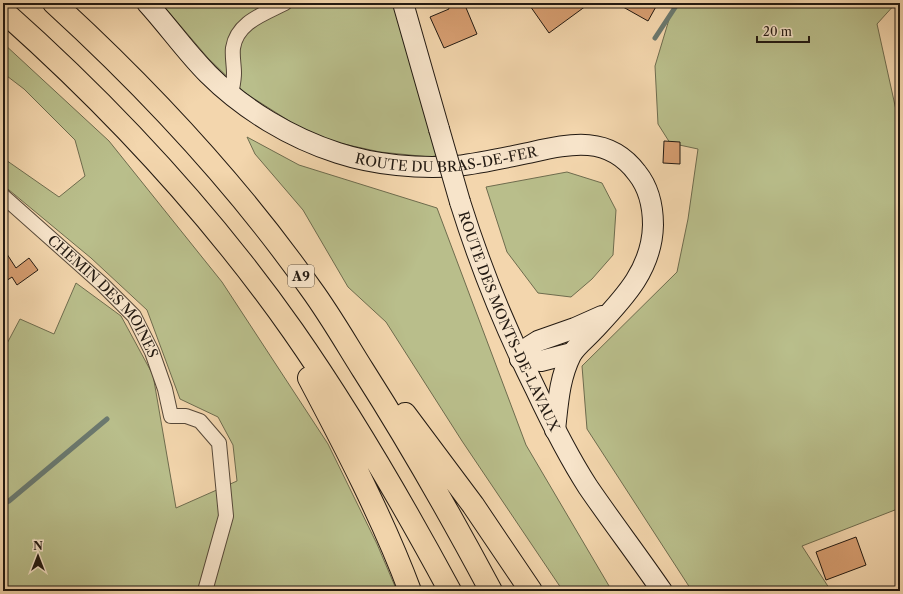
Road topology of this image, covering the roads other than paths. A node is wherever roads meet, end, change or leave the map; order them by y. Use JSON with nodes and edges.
{"nodes":[{"id":1,"x":54,"y":3,"type":"edge"},
{"id":2,"x":147,"y":3,"type":"edge"},
{"id":3,"x":285,"y":3,"type":"edge"},
{"id":4,"x":403,"y":3,"type":"edge"},
{"id":5,"x":3,"y":11,"type":"edge"},
{"id":6,"x":231,"y":95,"type":"junction"},
{"id":7,"x":5,"y":204,"type":"edge"},
{"id":8,"x":312,"y":289,"type":"junction"},
{"id":9,"x":262,"y":290,"type":"junction"},
{"id":10,"x":611,"y":312,"type":"junction"},
{"id":11,"x":572,"y":353,"type":"junction"},
{"id":12,"x":520,"y":359,"type":"junction"},
{"id":13,"x":555,"y":430,"type":"junction"},
{"id":14,"x":205,"y":591,"type":"edge"},
{"id":15,"x":410,"y":591,"type":"edge"},
{"id":16,"x":450,"y":591,"type":"edge"},
{"id":17,"x":492,"y":591,"type":"edge"},
{"id":18,"x":531,"y":591,"type":"edge"},
{"id":19,"x":662,"y":591,"type":"edge"}],
"edges":[{"from":1,"to":8,"type":"highway","number":"A9"},
{"from":2,"to":6,"type":"street","name":"ROUTE DU BRAS-DE-FER"},
{"from":3,"to":6,"type":"street"},
{"from":4,"to":12,"type":"street","name":"ROUTE DES MONTS-DE-LAVAUX","bridge":true},
{"from":5,"to":9,"type":"highway"},
{"from":6,"to":10,"type":"street","name":"ROUTE DU BRAS-DE-FER"},
{"from":7,"to":14,"type":"street","name":"CHEMIN DES MOINES"},
{"from":8,"to":17,"type":"highway","number":"A9"},
{"from":8,"to":18,"type":"highway"},
{"from":9,"to":15,"type":"highway"},
{"from":9,"to":16,"type":"highway"},
{"from":10,"to":11,"type":"street","name":"ROUTE DU BRAS-DE-FER"},
{"from":10,"to":12,"type":"street","name":"ROUTE DU BRAS-DE-FER"},
{"from":11,"to":12,"type":"street"},
{"from":11,"to":13,"type":"street","name":"ROUTE DU BRAS-DE-FER"},
{"from":12,"to":13,"type":"street","name":"ROUTE DES MONTS-DE-LAVAUX"},
{"from":13,"to":19,"type":"street","name":"ROUTE DES MONTS-DE-LAVAUX"}]}
